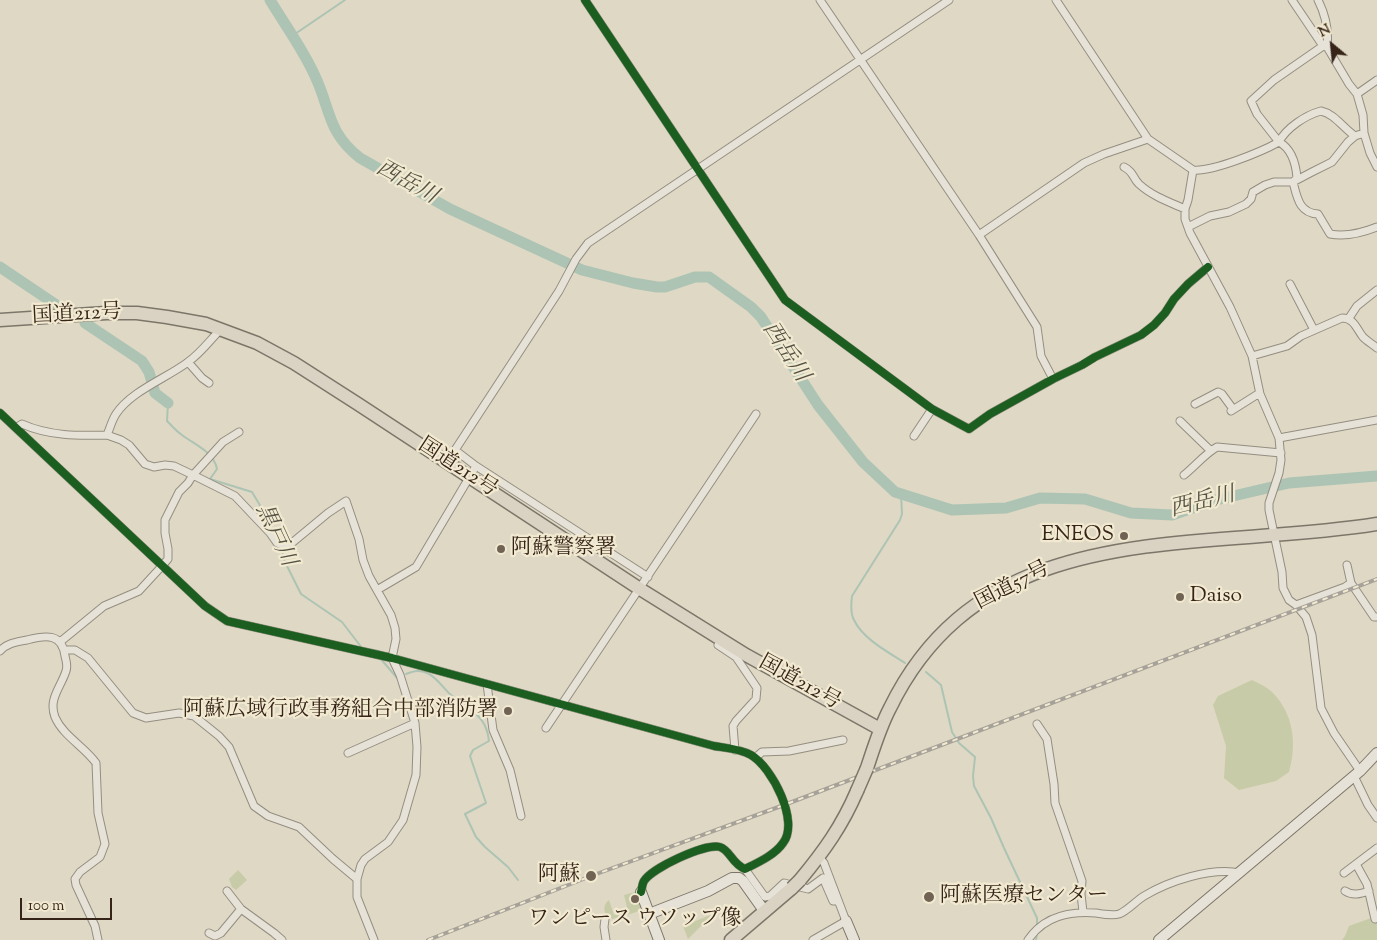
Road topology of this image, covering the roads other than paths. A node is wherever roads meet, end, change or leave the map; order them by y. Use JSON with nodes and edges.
{"nodes":[{"id":1,"x":585,"y":0,"type":"edge"},
{"id":2,"x":820,"y":0,"type":"edge"},
{"id":3,"x":949,"y":0,"type":"edge"},
{"id":4,"x":1056,"y":0,"type":"edge"},
{"id":5,"x":1292,"y":0,"type":"edge"},
{"id":6,"x":1318,"y":0,"type":"edge"},
{"id":7,"x":1325,"y":47,"type":"junction"},
{"id":8,"x":860,"y":60,"type":"junction"},
{"id":9,"x":1377,"y":80,"type":"edge"},
{"id":10,"x":1357,"y":94,"type":"junction"},
{"id":11,"x":1364,"y":133,"type":"junction"},
{"id":12,"x":1355,"y":136,"type":"junction"},
{"id":13,"x":1148,"y":139,"type":"junction"},
{"id":14,"x":1279,"y":142,"type":"junction"},
{"id":15,"x":1124,"y":167,"type":"dead end"},
{"id":16,"x":1377,"y":167,"type":"edge"},
{"id":17,"x":699,"y":169,"type":"junction"},
{"id":18,"x":1194,"y":170,"type":"junction"},
{"id":19,"x":1293,"y":182,"type":"junction"},
{"id":20,"x":1185,"y":208,"type":"junction"},
{"id":21,"x":1377,"y":226,"type":"edge"},
{"id":22,"x":1188,"y":227,"type":"junction"},
{"id":23,"x":979,"y":235,"type":"junction"},
{"id":24,"x":1208,"y":267,"type":"junction"},
{"id":25,"x":1290,"y":284,"type":"dead end"},
{"id":26,"x":1377,"y":290,"type":"edge"},
{"id":27,"x":1349,"y":318,"type":"junction"},
{"id":28,"x":0,"y":320,"type":"edge"},
{"id":29,"x":221,"y":329,"type":"junction"},
{"id":30,"x":1314,"y":330,"type":"junction"},
{"id":31,"x":1377,"y":348,"type":"edge"},
{"id":32,"x":1252,"y":356,"type":"junction"},
{"id":33,"x":188,"y":362,"type":"junction"},
{"id":34,"x":1053,"y":379,"type":"junction"},
{"id":35,"x":209,"y":383,"type":"dead end"},
{"id":36,"x":1260,"y":394,"type":"junction"},
{"id":37,"x":1195,"y":404,"type":"dead end"},
{"id":38,"x":932,"y":408,"type":"junction"},
{"id":39,"x":0,"y":413,"type":"edge"},
{"id":40,"x":756,"y":414,"type":"dead end"},
{"id":41,"x":1377,"y":420,"type":"edge"},
{"id":42,"x":1180,"y":421,"type":"dead end"},
{"id":43,"x":16,"y":428,"type":"junction"},
{"id":44,"x":239,"y":432,"type":"dead end"},
{"id":45,"x":107,"y":435,"type":"junction"},
{"id":46,"x":914,"y":436,"type":"dead end"},
{"id":47,"x":1279,"y":438,"type":"junction"},
{"id":48,"x":1210,"y":450,"type":"junction"},
{"id":49,"x":1281,"y":452,"type":"junction"},
{"id":50,"x":476,"y":466,"type":"junction"},
{"id":51,"x":193,"y":475,"type":"junction"},
{"id":52,"x":1184,"y":475,"type":"dead end"},
{"id":53,"x":469,"y":477,"type":"junction"},
{"id":54,"x":1377,"y":524,"type":"edge"},
{"id":55,"x":1275,"y":536,"type":"junction"},
{"id":56,"x":1347,"y":565,"type":"dead end"},
{"id":57,"x":162,"y":566,"type":"junction"},
{"id":58,"x":648,"y":577,"type":"junction"},
{"id":59,"x":1351,"y":583,"type":"junction"},
{"id":60,"x":640,"y":589,"type":"junction"},
{"id":61,"x":377,"y":590,"type":"junction"},
{"id":62,"x":1296,"y":606,"type":"junction"},
{"id":63,"x":1377,"y":617,"type":"edge"},
{"id":64,"x":712,"y":634,"type":"junction"},
{"id":65,"x":60,"y":642,"type":"junction"},
{"id":66,"x":3,"y":643,"type":"edge"},
{"id":67,"x":65,"y":650,"type":"junction"},
{"id":68,"x":0,"y":651,"type":"edge"},
{"id":69,"x":392,"y":658,"type":"junction"},
{"id":70,"x":487,"y":684,"type":"junction"},
{"id":71,"x":563,"y":704,"type":"junction"},
{"id":72,"x":415,"y":723,"type":"junction"},
{"id":73,"x":1037,"y":724,"type":"dead end"},
{"id":74,"x":546,"y":728,"type":"dead end"},
{"id":75,"x":880,"y":729,"type":"junction"},
{"id":76,"x":843,"y":740,"type":"dead end"},
{"id":77,"x":735,"y":750,"type":"junction"},
{"id":78,"x":348,"y":752,"type":"dead end"},
{"id":79,"x":1377,"y":753,"type":"edge"},
{"id":80,"x":755,"y":758,"type":"junction"},
{"id":81,"x":1357,"y":774,"type":"junction"},
{"id":82,"x":521,"y":816,"type":"dead end"},
{"id":83,"x":1377,"y":818,"type":"edge"},
{"id":84,"x":1377,"y":848,"type":"edge"},
{"id":85,"x":819,"y":857,"type":"junction"},
{"id":86,"x":1356,"y":864,"type":"junction"},
{"id":87,"x":745,"y":869,"type":"junction"},
{"id":88,"x":1240,"y":873,"type":"junction"},
{"id":89,"x":1344,"y":873,"type":"dead end"},
{"id":90,"x":357,"y":879,"type":"junction"},
{"id":91,"x":227,"y":891,"type":"dead end"},
{"id":92,"x":1345,"y":891,"type":"dead end"},
{"id":93,"x":1369,"y":891,"type":"junction"},
{"id":94,"x":641,"y":892,"type":"joint"},
{"id":95,"x":838,"y":901,"type":"junction"},
{"id":96,"x":241,"y":909,"type":"junction"},
{"id":97,"x":765,"y":912,"type":"junction"},
{"id":98,"x":1083,"y":912,"type":"junction"},
{"id":99,"x":649,"y":914,"type":"junction"},
{"id":100,"x":605,"y":919,"type":"dead end"},
{"id":101,"x":1375,"y":919,"type":"dead end"},
{"id":102,"x":846,"y":922,"type":"junction"},
{"id":103,"x":209,"y":933,"type":"dead end"},
{"id":104,"x":98,"y":940,"type":"edge"},
{"id":105,"x":282,"y":940,"type":"edge"},
{"id":106,"x":373,"y":940,"type":"edge"},
{"id":107,"x":606,"y":940,"type":"edge"},
{"id":108,"x":659,"y":940,"type":"edge"},
{"id":109,"x":731,"y":940,"type":"edge"},
{"id":110,"x":813,"y":940,"type":"edge"},
{"id":111,"x":854,"y":940,"type":"edge"},
{"id":112,"x":1028,"y":940,"type":"edge"},
{"id":113,"x":1159,"y":940,"type":"edge"}],
"edges":[{"from":1,"to":17,"type":"street"},
{"from":2,"to":8,"type":"street"},
{"from":3,"to":8,"type":"street"},
{"from":4,"to":13,"type":"street"},
{"from":5,"to":7,"type":"street"},
{"from":6,"to":7,"type":"street"},
{"from":7,"to":10,"type":"street"},
{"from":7,"to":14,"type":"street"},
{"from":8,"to":17,"type":"street"},
{"from":8,"to":23,"type":"street"},
{"from":9,"to":10,"type":"street"},
{"from":10,"to":11,"type":"street"},
{"from":11,"to":12,"type":"street"},
{"from":11,"to":16,"type":"street"},
{"from":12,"to":14,"type":"street"},
{"from":12,"to":19,"type":"street"},
{"from":13,"to":18,"type":"street"},
{"from":13,"to":23,"type":"street"},
{"from":14,"to":18,"type":"street"},
{"from":14,"to":19,"type":"street"},
{"from":15,"to":20,"type":"street"},
{"from":17,"to":38,"type":"street"},
{"from":17,"to":50,"type":"street"},
{"from":18,"to":20,"type":"street"},
{"from":19,"to":21,"type":"street"},
{"from":19,"to":22,"type":"street"},
{"from":20,"to":22,"type":"street"},
{"from":22,"to":24,"type":"street"},
{"from":23,"to":34,"type":"street"},
{"from":24,"to":32,"type":"street"},
{"from":24,"to":34,"type":"street"},
{"from":25,"to":30,"type":"street"},
{"from":26,"to":27,"type":"street"},
{"from":27,"to":30,"type":"street"},
{"from":27,"to":31,"type":"street"},
{"from":28,"to":29,"type":"highway","name":"国道212号"},
{"from":29,"to":33,"type":"street"},
{"from":29,"to":53,"type":"highway","name":"国道212号"},
{"from":30,"to":32,"type":"street"},
{"from":32,"to":36,"type":"street"},
{"from":33,"to":35,"type":"street"},
{"from":33,"to":45,"type":"street"},
{"from":34,"to":38,"type":"street"},
{"from":36,"to":37,"type":"street"},
{"from":36,"to":47,"type":"street"},
{"from":38,"to":46,"type":"street"},
{"from":39,"to":43,"type":"street"},
{"from":40,"to":58,"type":"street"},
{"from":41,"to":47,"type":"street"},
{"from":42,"to":48,"type":"street"},
{"from":43,"to":45,"type":"street"},
{"from":43,"to":57,"type":"street"},
{"from":44,"to":51,"type":"street"},
{"from":45,"to":51,"type":"street"},
{"from":47,"to":49,"type":"street"},
{"from":48,"to":49,"type":"street"},
{"from":48,"to":52,"type":"street"},
{"from":49,"to":55,"type":"street"},
{"from":50,"to":53,"type":"street"},
{"from":50,"to":58,"type":"street"},
{"from":51,"to":57,"type":"street"},
{"from":51,"to":61,"type":"street"},
{"from":53,"to":60,"type":"highway","name":"国道212号"},
{"from":53,"to":61,"type":"street"},
{"from":54,"to":55,"type":"highway","name":"国道57号"},
{"from":55,"to":62,"type":"street"},
{"from":55,"to":75,"type":"highway","name":"国道57号"},
{"from":56,"to":59,"type":"street"},
{"from":57,"to":65,"type":"street"},
{"from":57,"to":69,"type":"street"},
{"from":58,"to":60,"type":"street"},
{"from":59,"to":62,"type":"street"},
{"from":59,"to":63,"type":"street"},
{"from":60,"to":64,"type":"highway","name":"国道212号"},
{"from":60,"to":71,"type":"street"},
{"from":61,"to":69,"type":"street"},
{"from":62,"to":81,"type":"street"},
{"from":64,"to":75,"type":"highway","name":"国道212号"},
{"from":64,"to":77,"type":"street"},
{"from":65,"to":66,"type":"street"},
{"from":65,"to":67,"type":"street"},
{"from":66,"to":68,"type":"street"},
{"from":67,"to":90,"type":"street"},
{"from":67,"to":104,"type":"street"},
{"from":69,"to":70,"type":"street"},
{"from":69,"to":72,"type":"street"},
{"from":70,"to":71,"type":"street"},
{"from":70,"to":82,"type":"street"},
{"from":71,"to":74,"type":"street"},
{"from":71,"to":77,"type":"street"},
{"from":72,"to":78,"type":"street"},
{"from":72,"to":90,"type":"street"},
{"from":73,"to":98,"type":"street"},
{"from":75,"to":85,"type":"highway","name":"国道57号","bridge":true},
{"from":76,"to":80,"type":"street"},
{"from":77,"to":80,"type":"street"},
{"from":79,"to":81,"type":"street"},
{"from":80,"to":87,"type":"street"},
{"from":81,"to":83,"type":"street"},
{"from":81,"to":88,"type":"street"},
{"from":84,"to":86,"type":"street"},
{"from":85,"to":95,"type":"street"},
{"from":85,"to":97,"type":"highway","name":"国道57号"},
{"from":86,"to":89,"type":"street"},
{"from":86,"to":93,"type":"street"},
{"from":87,"to":94,"type":"street"},
{"from":87,"to":95,"type":"street"},
{"from":88,"to":98,"type":"street"},
{"from":88,"to":113,"type":"street"},
{"from":90,"to":106,"type":"street"},
{"from":91,"to":96,"type":"street"},
{"from":92,"to":93,"type":"street"},
{"from":93,"to":101,"type":"street"},
{"from":94,"to":99,"type":"street"},
{"from":95,"to":102,"type":"street"},
{"from":96,"to":103,"type":"street"},
{"from":96,"to":105,"type":"street"},
{"from":97,"to":99,"type":"street"},
{"from":97,"to":109,"type":"highway","name":"国道57号"},
{"from":98,"to":112,"type":"street"},
{"from":99,"to":108,"type":"street"},
{"from":100,"to":107,"type":"street"},
{"from":102,"to":110,"type":"street"},
{"from":102,"to":111,"type":"street"}]}
